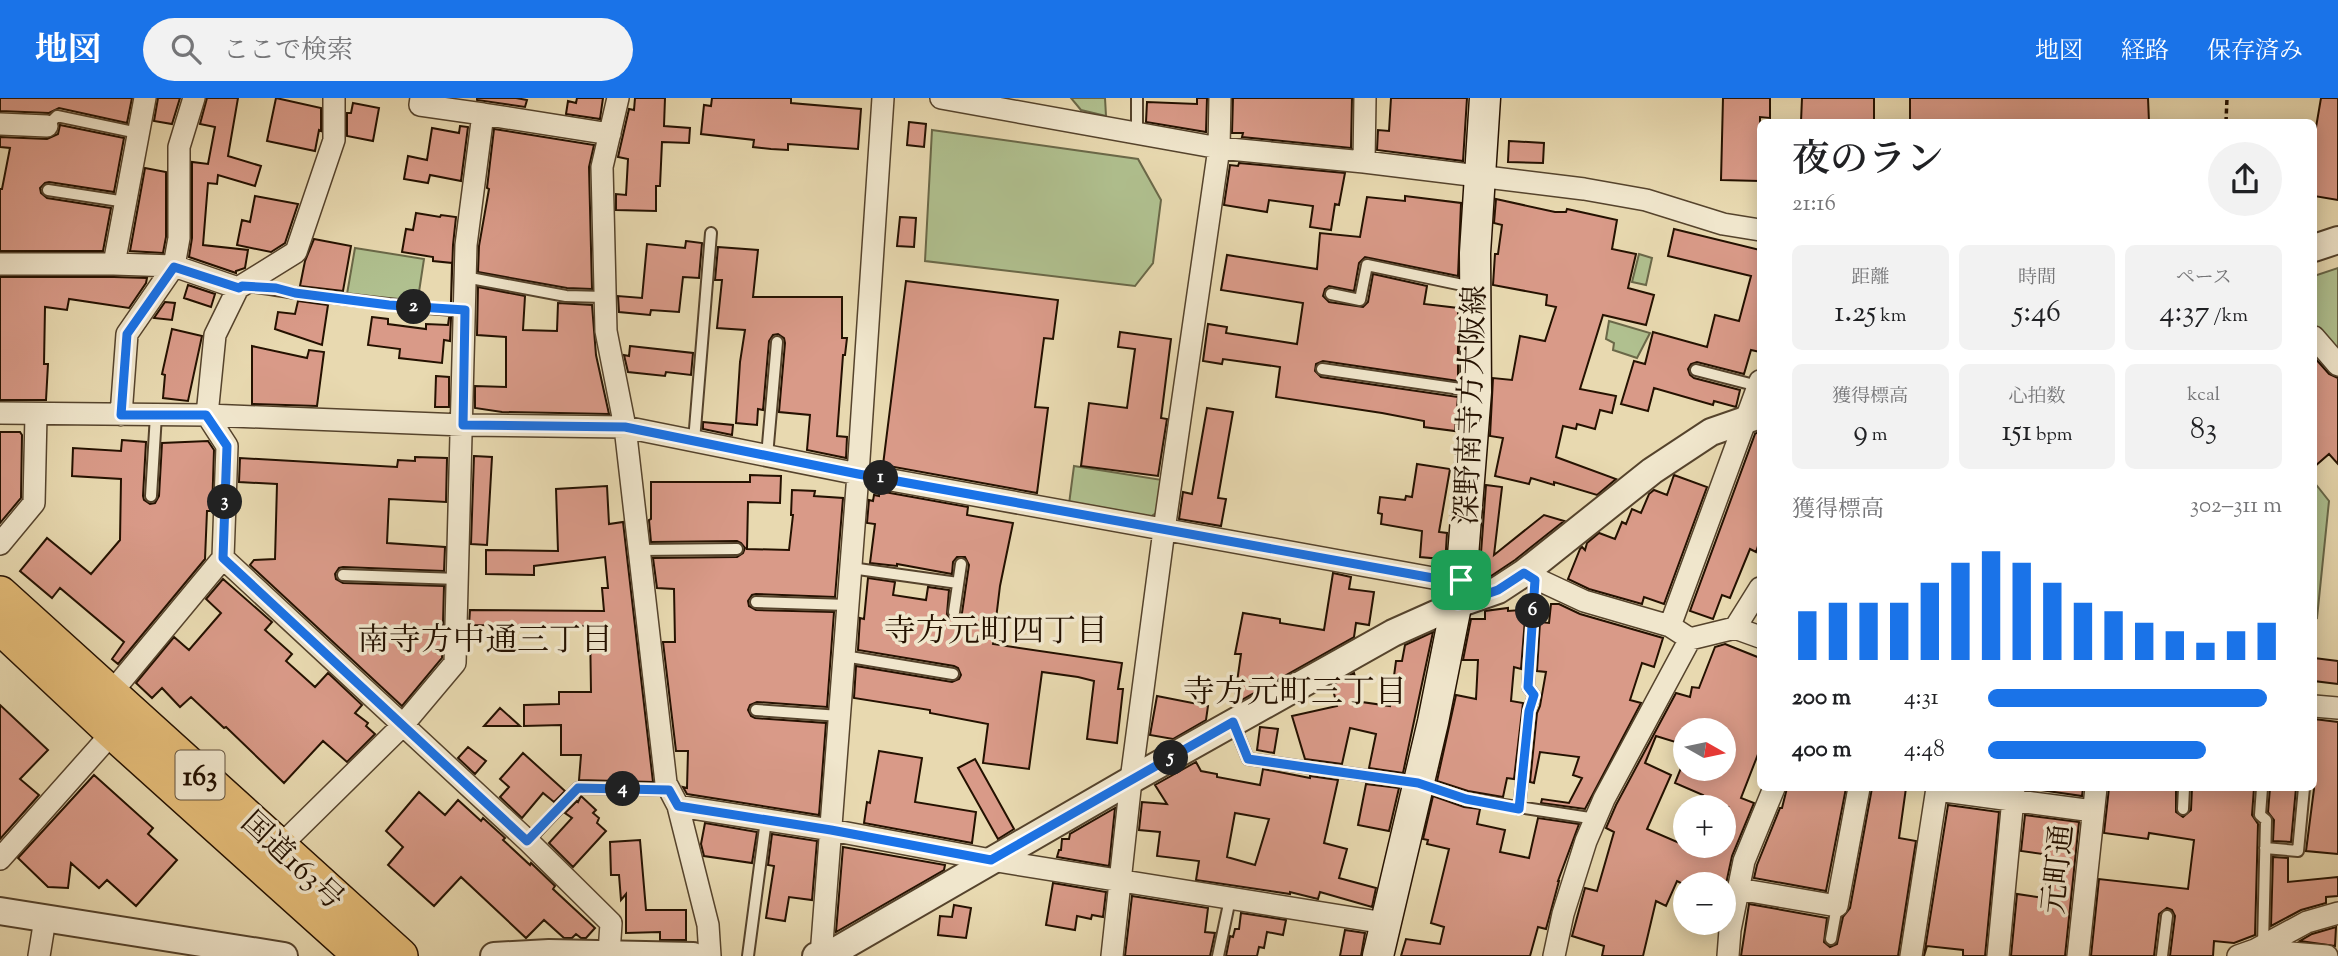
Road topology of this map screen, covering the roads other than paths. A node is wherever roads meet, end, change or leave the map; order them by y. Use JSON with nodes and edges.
{"nodes":[{"id":1,"x":145,"y":98,"type":"edge"},
{"id":2,"x":194,"y":98,"type":"edge"},
{"id":3,"x":334,"y":98,"type":"edge"},
{"id":4,"x":421,"y":98,"type":"edge"},
{"id":5,"x":618,"y":98,"type":"edge"},
{"id":6,"x":883,"y":98,"type":"edge"},
{"id":7,"x":941,"y":98,"type":"edge"},
{"id":8,"x":1063,"y":98,"type":"edge"},
{"id":9,"x":1137,"y":98,"type":"edge"},
{"id":10,"x":1220,"y":98,"type":"edge"},
{"id":11,"x":1365,"y":98,"type":"edge"},
{"id":12,"x":1485,"y":98,"type":"edge"},
{"id":13,"x":482,"y":114,"type":"junction"},
{"id":14,"x":1064,"y":120,"type":"junction"},
{"id":15,"x":0,"y":124,"type":"edge"},
{"id":16,"x":47,"y":126,"type":"joint"},
{"id":17,"x":138,"y":133,"type":"junction"},
{"id":18,"x":1137,"y":133,"type":"junction"},
{"id":19,"x":610,"y":134,"type":"junction"},
{"id":20,"x":1219,"y":148,"type":"junction"},
{"id":21,"x":1364,"y":162,"type":"junction"},
{"id":22,"x":1481,"y":177,"type":"junction"},
{"id":23,"x":48,"y":190,"type":"dead end"},
{"id":24,"x":126,"y":202,"type":"junction"},
{"id":25,"x":1757,"y":230,"type":"edge"},
{"id":26,"x":711,"y":233,"type":"dead end"},
{"id":27,"x":2338,"y":240,"type":"edge"},
{"id":28,"x":2317,"y":247,"type":"edge"},
{"id":29,"x":0,"y":264,"type":"edge"},
{"id":30,"x":114,"y":264,"type":"junction"},
{"id":31,"x":174,"y":267,"type":"junction"},
{"id":32,"x":466,"y":276,"type":"junction"},
{"id":33,"x":240,"y":287,"type":"junction"},
{"id":34,"x":1474,"y":288,"type":"junction"},
{"id":35,"x":1331,"y":294,"type":"dead end"},
{"id":36,"x":606,"y":296,"type":"junction"},
{"id":37,"x":465,"y":310,"type":"junction"},
{"id":38,"x":2317,"y":341,"type":"edge"},
{"id":39,"x":778,"y":342,"type":"dead end"},
{"id":40,"x":2338,"y":365,"type":"edge"},
{"id":41,"x":1322,"y":369,"type":"dead end"},
{"id":42,"x":1696,"y":370,"type":"dead end"},
{"id":43,"x":1757,"y":384,"type":"edge"},
{"id":44,"x":1476,"y":392,"type":"junction"},
{"id":45,"x":1757,"y":395,"type":"edge"},
{"id":46,"x":0,"y":413,"type":"edge"},
{"id":47,"x":36,"y":415,"type":"junction"},
{"id":48,"x":121,"y":415,"type":"junction"},
{"id":49,"x":156,"y":415,"type":"junction"},
{"id":50,"x":206,"y":415,"type":"junction"},
{"id":51,"x":1753,"y":417,"type":"edge"},
{"id":52,"x":463,"y":425,"type":"junction"},
{"id":53,"x":625,"y":427,"type":"junction"},
{"id":54,"x":694,"y":441,"type":"junction"},
{"id":55,"x":767,"y":456,"type":"junction"},
{"id":56,"x":858,"y":474,"type":"junction"},
{"id":57,"x":151,"y":496,"type":"dead end"},
{"id":58,"x":1164,"y":530,"type":"junction"},
{"id":59,"x":0,"y":544,"type":"edge"},
{"id":60,"x":737,"y":549,"type":"dead end"},
{"id":61,"x":639,"y":550,"type":"junction"},
{"id":62,"x":223,"y":558,"type":"junction"},
{"id":63,"x":961,"y":564,"type":"dead end"},
{"id":64,"x":851,"y":568,"type":"junction"},
{"id":65,"x":343,"y":575,"type":"dead end"},
{"id":66,"x":1530,"y":577,"type":"junction"},
{"id":67,"x":458,"y":579,"type":"junction"},
{"id":68,"x":958,"y":583,"type":"junction"},
{"id":69,"x":1460,"y":592,"type":"junction"},
{"id":70,"x":1757,"y":593,"type":"edge"},
{"id":71,"x":0,"y":594,"type":"edge"},
{"id":72,"x":756,"y":602,"type":"dead end"},
{"id":73,"x":848,"y":606,"type":"junction"},
{"id":74,"x":954,"y":612,"type":"dead end"},
{"id":75,"x":0,"y":626,"type":"edge"},
{"id":76,"x":1670,"y":626,"type":"junction"},
{"id":77,"x":1735,"y":628,"type":"junction"},
{"id":78,"x":1757,"y":636,"type":"edge"},
{"id":79,"x":1690,"y":639,"type":"junction"},
{"id":80,"x":844,"y":656,"type":"junction"},
{"id":81,"x":953,"y":674,"type":"dead end"},
{"id":82,"x":111,"y":693,"type":"junction"},
{"id":83,"x":2317,"y":706,"type":"edge"},
{"id":84,"x":2338,"y":708,"type":"edge"},
{"id":85,"x":756,"y":710,"type":"dead end"},
{"id":86,"x":840,"y":716,"type":"junction"},
{"id":87,"x":1233,"y":722,"type":"junction"},
{"id":88,"x":402,"y":726,"type":"junction"},
{"id":89,"x":113,"y":732,"type":"junction"},
{"id":90,"x":1131,"y":780,"type":"junction"},
{"id":91,"x":1418,"y":783,"type":"junction"},
{"id":92,"x":1773,"y":791,"type":"edge"},
{"id":93,"x":1858,"y":791,"type":"edge"},
{"id":94,"x":1937,"y":791,"type":"edge"},
{"id":95,"x":1967,"y":791,"type":"edge"},
{"id":96,"x":2096,"y":791,"type":"edge"},
{"id":97,"x":2184,"y":791,"type":"edge"},
{"id":98,"x":2262,"y":791,"type":"edge"},
{"id":99,"x":2304,"y":791,"type":"edge"},
{"id":100,"x":2013,"y":794,"type":"edge"},
{"id":101,"x":674,"y":798,"type":"junction"},
{"id":102,"x":1519,"y":809,"type":"junction"},
{"id":103,"x":2183,"y":809,"type":"dead end"},
{"id":104,"x":2093,"y":811,"type":"junction"},
{"id":105,"x":1596,"y":819,"type":"junction"},
{"id":106,"x":766,"y":820,"type":"junction"},
{"id":107,"x":831,"y":830,"type":"junction"},
{"id":108,"x":527,"y":841,"type":"junction"},
{"id":109,"x":279,"y":847,"type":"junction"},
{"id":110,"x":2265,"y":848,"type":"junction"},
{"id":111,"x":0,"y":859,"type":"edge"},
{"id":112,"x":991,"y":860,"type":"junction"},
{"id":113,"x":1121,"y":881,"type":"junction"},
{"id":114,"x":1738,"y":889,"type":"junction"},
{"id":115,"x":1230,"y":899,"type":"junction"},
{"id":116,"x":1837,"y":906,"type":"junction"},
{"id":117,"x":0,"y":911,"type":"edge"},
{"id":118,"x":2338,"y":913,"type":"edge"},
{"id":119,"x":2167,"y":916,"type":"dead end"},
{"id":120,"x":45,"y":919,"type":"junction"},
{"id":121,"x":1385,"y":923,"type":"junction"},
{"id":122,"x":1832,"y":939,"type":"dead end"},
{"id":123,"x":2252,"y":952,"type":"edge"},
{"id":124,"x":609,"y":954,"type":"junction"},
{"id":125,"x":39,"y":956,"type":"edge"},
{"id":126,"x":284,"y":956,"type":"edge"},
{"id":127,"x":362,"y":956,"type":"edge"},
{"id":128,"x":400,"y":956,"type":"edge"},
{"id":129,"x":494,"y":956,"type":"edge"},
{"id":130,"x":693,"y":956,"type":"edge"},
{"id":131,"x":710,"y":956,"type":"edge"},
{"id":132,"x":748,"y":956,"type":"edge"},
{"id":133,"x":819,"y":956,"type":"edge"},
{"id":134,"x":1112,"y":956,"type":"edge"},
{"id":135,"x":1219,"y":956,"type":"edge"},
{"id":136,"x":1378,"y":956,"type":"edge"},
{"id":137,"x":1554,"y":956,"type":"edge"},
{"id":138,"x":1728,"y":956,"type":"edge"},
{"id":139,"x":1911,"y":956,"type":"edge"},
{"id":140,"x":1998,"y":956,"type":"edge"},
{"id":141,"x":2078,"y":956,"type":"edge"},
{"id":142,"x":2162,"y":956,"type":"edge"},
{"id":143,"x":2327,"y":956,"type":"edge"}],
"edges":[{"from":1,"to":17,"type":"street"},
{"from":2,"to":31,"type":"street"},
{"from":3,"to":33,"type":"street"},
{"from":4,"to":13,"type":"street"},
{"from":5,"to":19,"type":"street"},
{"from":6,"to":56,"type":"street"},
{"from":7,"to":14,"type":"street"},
{"from":8,"to":14,"type":"street"},
{"from":9,"to":18,"type":"lane"},
{"from":10,"to":20,"type":"street"},
{"from":11,"to":21,"type":"street"},
{"from":12,"to":22,"type":"main road","name":"深野南寺方大阪線"},
{"from":13,"to":19,"type":"street"},
{"from":13,"to":32,"type":"street"},
{"from":14,"to":18,"type":"street"},
{"from":15,"to":16,"type":"street"},
{"from":16,"to":17,"type":"lane"},
{"from":17,"to":24,"type":"street"},
{"from":18,"to":20,"type":"street"},
{"from":19,"to":36,"type":"street"},
{"from":20,"to":21,"type":"street"},
{"from":20,"to":58,"type":"street"},
{"from":21,"to":22,"type":"street"},
{"from":22,"to":25,"type":"street"},
{"from":22,"to":34,"type":"main road","name":"深野南寺方大阪線"},
{"from":23,"to":24,"type":"lane"},
{"from":24,"to":30,"type":"street"},
{"from":26,"to":54,"type":"lane"},
{"from":27,"to":28,"type":"street"},
{"from":29,"to":30,"type":"street"},
{"from":30,"to":31,"type":"street"},
{"from":31,"to":33,"type":"street"},
{"from":31,"to":48,"type":"street"},
{"from":32,"to":36,"type":"lane"},
{"from":32,"to":37,"type":"street"},
{"from":33,"to":37,"type":"lane"},
{"from":33,"to":50,"type":"street"},
{"from":34,"to":35,"type":"lane"},
{"from":34,"to":44,"type":"main road","name":"深野南寺方大阪線"},
{"from":36,"to":53,"type":"street"},
{"from":37,"to":52,"type":"street"},
{"from":38,"to":40,"type":"street"},
{"from":39,"to":55,"type":"lane"},
{"from":41,"to":44,"type":"lane"},
{"from":42,"to":43,"type":"lane"},
{"from":44,"to":69,"type":"main road","name":"深野南寺方大阪線"},
{"from":45,"to":51,"type":"street"},
{"from":46,"to":47,"type":"street"},
{"from":47,"to":48,"type":"street"},
{"from":47,"to":59,"type":"street"},
{"from":48,"to":49,"type":"street"},
{"from":49,"to":50,"type":"street"},
{"from":49,"to":57,"type":"lane"},
{"from":50,"to":52,"type":"street"},
{"from":50,"to":62,"type":"street"},
{"from":51,"to":66,"type":"street"},
{"from":51,"to":76,"type":"street"},
{"from":52,"to":53,"type":"street"},
{"from":52,"to":67,"type":"street"},
{"from":53,"to":54,"type":"street"},
{"from":53,"to":61,"type":"street"},
{"from":54,"to":55,"type":"street"},
{"from":55,"to":56,"type":"street"},
{"from":56,"to":58,"type":"street"},
{"from":56,"to":64,"type":"street"},
{"from":58,"to":69,"type":"street"},
{"from":58,"to":90,"type":"street"},
{"from":60,"to":61,"type":"lane"},
{"from":61,"to":101,"type":"street"},
{"from":62,"to":82,"type":"street"},
{"from":62,"to":88,"type":"street"},
{"from":63,"to":68,"type":"lane"},
{"from":64,"to":68,"type":"lane"},
{"from":64,"to":73,"type":"street"},
{"from":65,"to":67,"type":"lane"},
{"from":66,"to":69,"type":"street"},
{"from":66,"to":76,"type":"street"},
{"from":66,"to":102,"type":"lane"},
{"from":67,"to":88,"type":"street"},
{"from":68,"to":74,"type":"lane"},
{"from":69,"to":87,"type":"street"},
{"from":69,"to":91,"type":"main road","name":"深野南寺方大阪線"},
{"from":70,"to":77,"type":"street"},
{"from":71,"to":82,"type":"highway","name":"国道163号","number":"163"},
{"from":72,"to":73,"type":"lane"},
{"from":73,"to":80,"type":"street"},
{"from":75,"to":89,"type":"highway","name":"国道163号","number":"163"},
{"from":76,"to":79,"type":"street"},
{"from":77,"to":78,"type":"street"},
{"from":77,"to":79,"type":"street"},
{"from":79,"to":105,"type":"street"},
{"from":80,"to":81,"type":"lane"},
{"from":80,"to":86,"type":"street"},
{"from":82,"to":89,"type":"street"},
{"from":82,"to":109,"type":"highway","name":"国道163号","number":"163"},
{"from":83,"to":84,"type":"street"},
{"from":85,"to":86,"type":"lane"},
{"from":86,"to":107,"type":"street"},
{"from":87,"to":90,"type":"street"},
{"from":87,"to":91,"type":"lane"},
{"from":88,"to":108,"type":"street"},
{"from":88,"to":109,"type":"street"},
{"from":89,"to":111,"type":"street"},
{"from":89,"to":127,"type":"highway","name":"国道163号","number":"163"},
{"from":90,"to":112,"type":"street"},
{"from":90,"to":113,"type":"street"},
{"from":91,"to":102,"type":"lane"},
{"from":91,"to":121,"type":"main road","name":"深野南寺方大阪線"},
{"from":92,"to":114,"type":"street"},
{"from":93,"to":116,"type":"street"},
{"from":94,"to":139,"type":"street"},
{"from":95,"to":100,"type":"street"},
{"from":96,"to":104,"type":"street","name":"元町通"},
{"from":97,"to":103,"type":"lane"},
{"from":98,"to":110,"type":"lane"},
{"from":99,"to":110,"type":"lane"},
{"from":100,"to":104,"type":"street"},
{"from":100,"to":140,"type":"street"},
{"from":101,"to":106,"type":"street"},
{"from":101,"to":108,"type":"lane"},
{"from":101,"to":131,"type":"street"},
{"from":102,"to":105,"type":"lane"},
{"from":104,"to":141,"type":"street","name":"元町通"},
{"from":105,"to":137,"type":"street"},
{"from":106,"to":107,"type":"street"},
{"from":106,"to":132,"type":"lane"},
{"from":107,"to":112,"type":"street"},
{"from":107,"to":133,"type":"street"},
{"from":108,"to":124,"type":"street"},
{"from":109,"to":128,"type":"highway","name":"国道163号","number":"163"},
{"from":110,"to":123,"type":"lane"},
{"from":112,"to":113,"type":"street"},
{"from":112,"to":133,"type":"street"},
{"from":113,"to":115,"type":"street"},
{"from":113,"to":134,"type":"street"},
{"from":114,"to":116,"type":"street"},
{"from":114,"to":138,"type":"street"},
{"from":115,"to":121,"type":"street"},
{"from":115,"to":135,"type":"lane"},
{"from":116,"to":122,"type":"lane"},
{"from":117,"to":120,"type":"street"},
{"from":118,"to":123,"type":"street"},
{"from":119,"to":142,"type":"lane"},
{"from":120,"to":125,"type":"street"},
{"from":120,"to":126,"type":"street"},
{"from":121,"to":136,"type":"main road","name":"深野南寺方大阪線"},
{"from":123,"to":143,"type":"street"},
{"from":124,"to":129,"type":"street"},
{"from":124,"to":130,"type":"street"}]}
